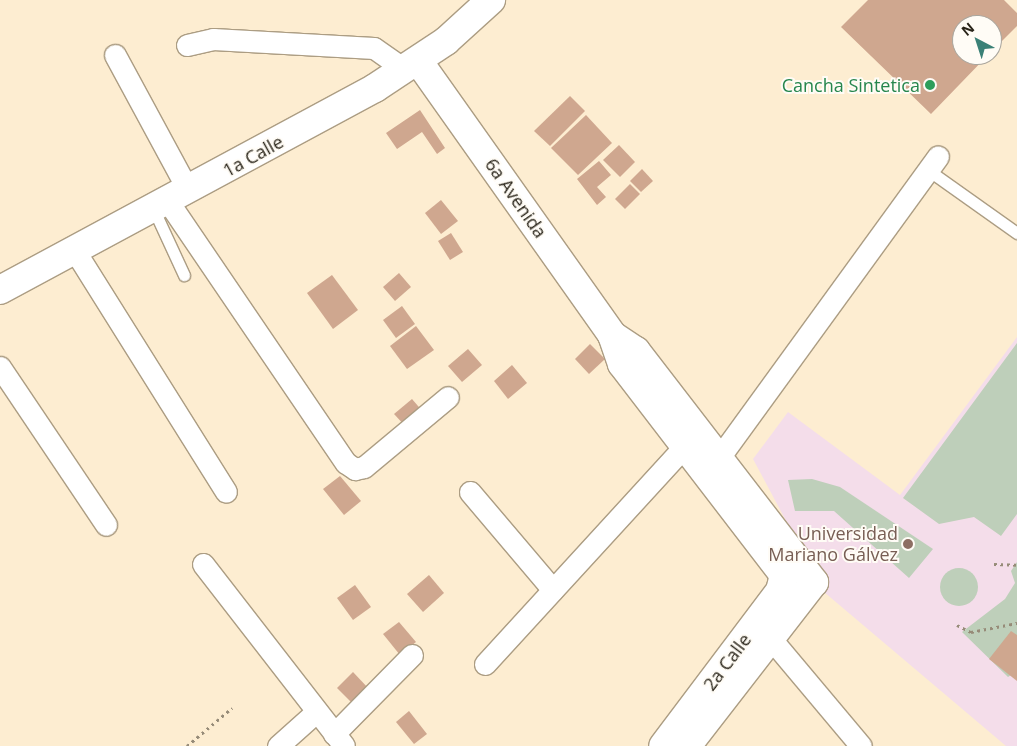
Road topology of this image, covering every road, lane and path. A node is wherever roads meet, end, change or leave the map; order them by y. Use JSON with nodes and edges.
{"nodes":[{"id":1,"x":491,"y":0,"type":"edge"},
{"id":2,"x":187,"y":45,"type":"dead end"},
{"id":3,"x":115,"y":55,"type":"dead end"},
{"id":4,"x":412,"y":66,"type":"junction"},
{"id":5,"x":933,"y":163,"type":"joint"},
{"id":6,"x":170,"y":199,"type":"junction"},
{"id":7,"x":1017,"y":233,"type":"edge"},
{"id":8,"x":75,"y":251,"type":"junction"},
{"id":9,"x":184,"y":275,"type":"dead end"},
{"id":10,"x":0,"y":290,"type":"edge"},
{"id":11,"x":0,"y":367,"type":"edge"},
{"id":12,"x":448,"y":397,"type":"dead end"},
{"id":13,"x":692,"y":438,"type":"junction"},
{"id":14,"x":721,"y":455,"type":"junction"},
{"id":15,"x":226,"y":492,"type":"dead end"},
{"id":16,"x":470,"y":492,"type":"dead end"},
{"id":17,"x":106,"y":526,"type":"dead end"},
{"id":18,"x":203,"y":564,"type":"dead end"},
{"id":19,"x":994,"y":564,"type":"dead end"},
{"id":20,"x":1017,"y":566,"type":"edge"},
{"id":21,"x":784,"y":575,"type":"joint"},
{"id":22,"x":814,"y":582,"type":"joint"},
{"id":23,"x":553,"y":590,"type":"junction"},
{"id":24,"x":1017,"y":623,"type":"edge"},
{"id":25,"x":957,"y":625,"type":"dead end"},
{"id":26,"x":772,"y":640,"type":"junction"},
{"id":27,"x":412,"y":655,"type":"dead end"},
{"id":28,"x":484,"y":664,"type":"dead end"},
{"id":29,"x":232,"y":708,"type":"dead end"},
{"id":30,"x":316,"y":712,"type":"junction"},
{"id":31,"x":339,"y":740,"type":"edge"},
{"id":32,"x":684,"y":740,"type":"edge"},
{"id":33,"x":187,"y":746,"type":"edge"},
{"id":34,"x":278,"y":746,"type":"edge"},
{"id":35,"x":861,"y":746,"type":"edge"}],
"edges":[{"from":1,"to":4,"type":"street","name":"1a Calle"},
{"from":2,"to":4,"type":"street"},
{"from":3,"to":6,"type":"street"},
{"from":4,"to":6,"type":"street","name":"1a Calle"},
{"from":4,"to":13,"type":"street","name":"6a Avenida"},
{"from":5,"to":7,"type":"lane"},
{"from":5,"to":14,"type":"street"},
{"from":6,"to":8,"type":"street","name":"1a Calle"},
{"from":6,"to":9,"type":"lane"},
{"from":6,"to":12,"type":"street"},
{"from":8,"to":10,"type":"street","name":"1a Calle"},
{"from":8,"to":15,"type":"street"},
{"from":11,"to":17,"type":"street"},
{"from":13,"to":14,"type":"street","name":"6a Avenida"},
{"from":13,"to":21,"type":"street","name":"6a Avenida"},
{"from":13,"to":23,"type":"street"},
{"from":14,"to":22,"type":"street","name":"6a Avenida"},
{"from":16,"to":23,"type":"street"},
{"from":18,"to":30,"type":"street"},
{"from":19,"to":20,"type":"path"},
{"from":21,"to":32,"type":"street","name":"2a Calle"},
{"from":22,"to":26,"type":"street","name":"2a Calle"},
{"from":23,"to":28,"type":"street"},
{"from":24,"to":25,"type":"path"},
{"from":26,"to":32,"type":"street","name":"2a Calle"},
{"from":26,"to":35,"type":"street"},
{"from":27,"to":31,"type":"street"},
{"from":29,"to":33,"type":"path"},
{"from":30,"to":31,"type":"street"},
{"from":30,"to":34,"type":"street"}]}
